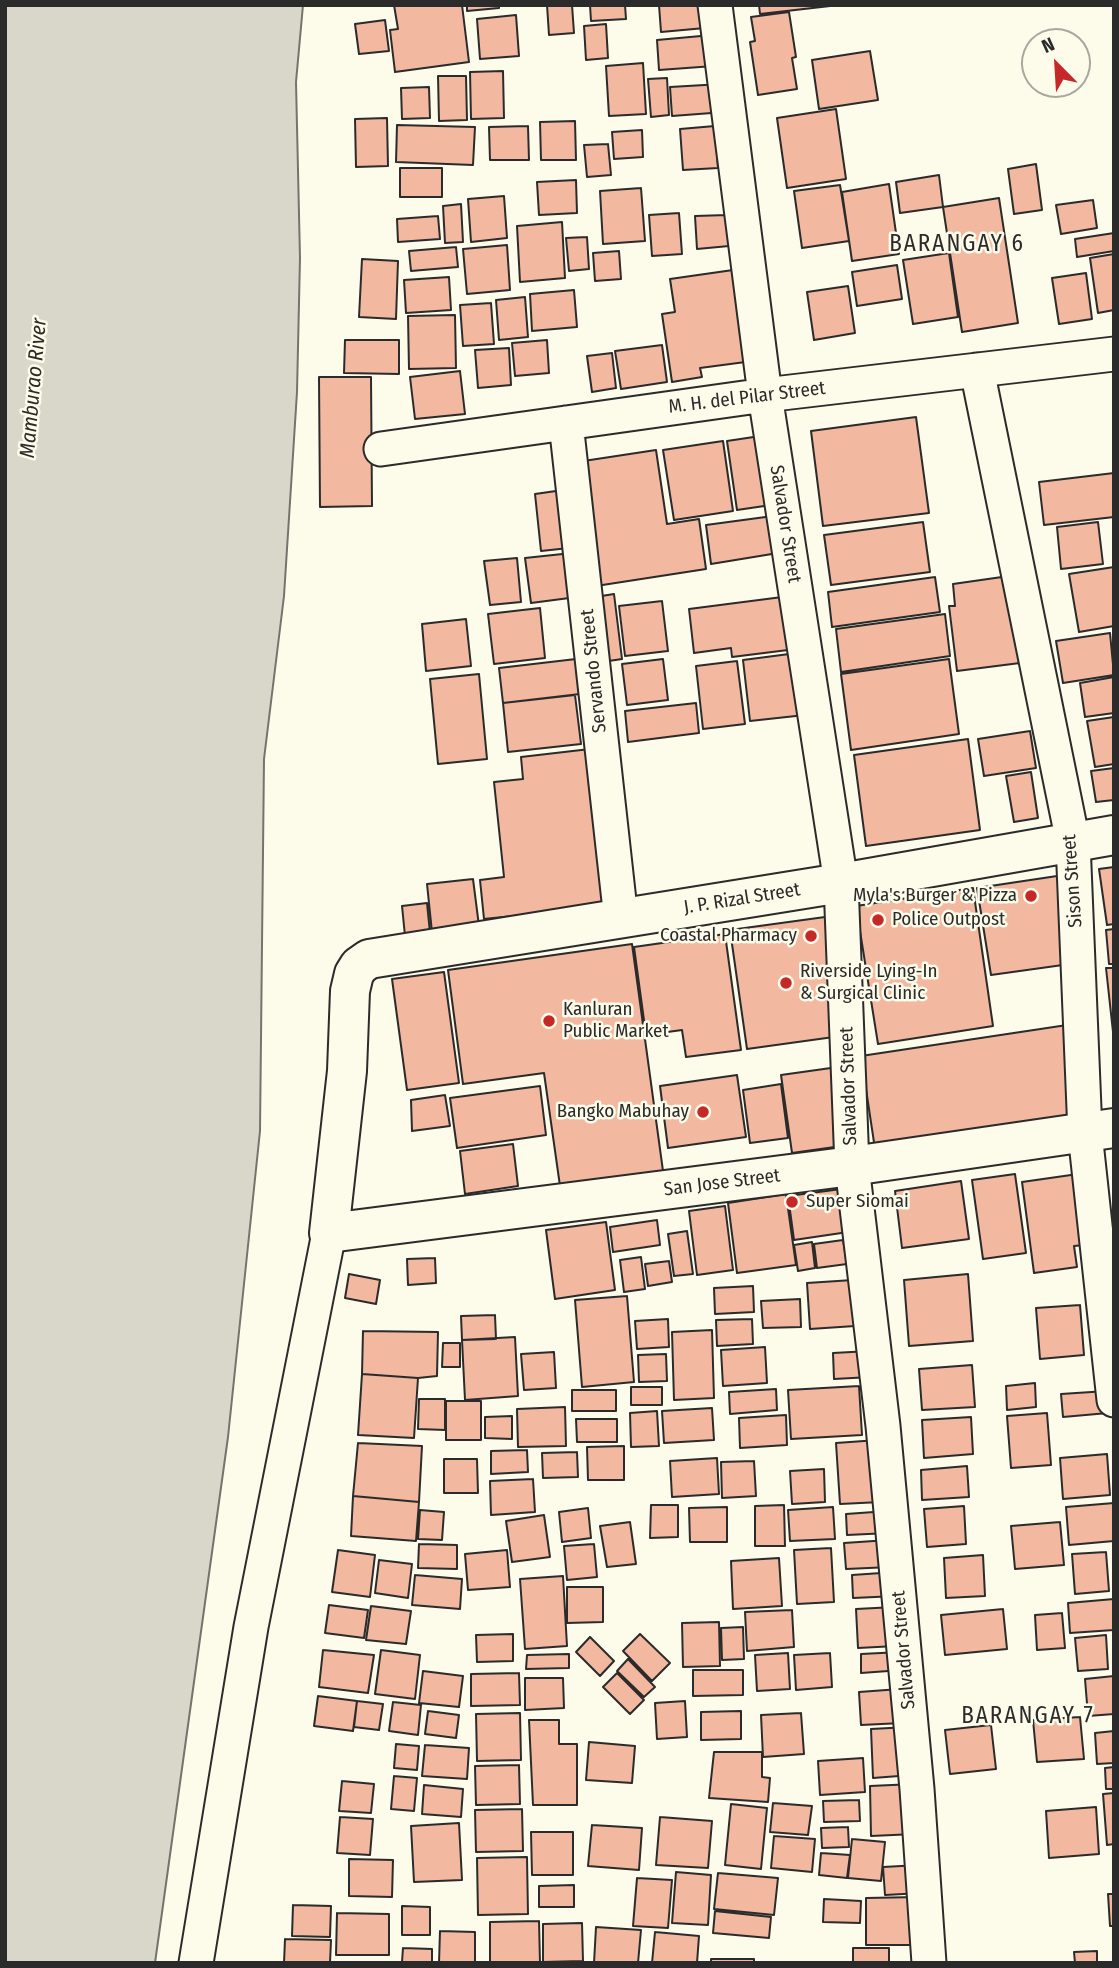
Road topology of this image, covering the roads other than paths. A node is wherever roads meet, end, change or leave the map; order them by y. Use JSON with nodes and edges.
{"nodes":[{"id":1,"x":715,"y":5,"type":"edge"},
{"id":2,"x":1114,"y":354,"type":"edge"},
{"id":3,"x":977,"y":370,"type":"junction"},
{"id":4,"x":765,"y":395,"type":"junction"},
{"id":5,"x":566,"y":423,"type":"junction"},
{"id":6,"x":381,"y":449,"type":"dead end"},
{"id":7,"x":1114,"y":835,"type":"edge"},
{"id":8,"x":1073,"y":842,"type":"junction"},
{"id":9,"x":841,"y":883,"type":"junction"},
{"id":10,"x":621,"y":919,"type":"junction"},
{"id":11,"x":1099,"y":1130,"type":"edge"},
{"id":12,"x":852,"y":1166,"type":"junction"},
{"id":13,"x":329,"y":1233,"type":"junction"},
{"id":14,"x":1114,"y":1400,"type":"edge"},
{"id":15,"x":196,"y":1963,"type":"edge"},
{"id":16,"x":929,"y":1963,"type":"edge"}],
"edges":[{"from":1,"to":4,"type":"street","name":"Salvador Street"},
{"from":2,"to":3,"type":"street","name":"M. H. del Pilar Street"},
{"from":3,"to":4,"type":"street","name":"M. H. del Pilar Street"},
{"from":3,"to":8,"type":"street","name":"Sison Street"},
{"from":4,"to":5,"type":"street","name":"M. H. del Pilar Street"},
{"from":4,"to":9,"type":"street","name":"Salvador Street"},
{"from":5,"to":6,"type":"street","name":"M. H. del Pilar Street"},
{"from":5,"to":10,"type":"street","name":"Servando Street"},
{"from":7,"to":8,"type":"street","name":"J. P. Rizal Street"},
{"from":8,"to":9,"type":"street","name":"J. P. Rizal Street"},
{"from":8,"to":11,"type":"street","name":"Sison Street"},
{"from":9,"to":10,"type":"street","name":"J. P. Rizal Street"},
{"from":9,"to":12,"type":"street","name":"Salvador Street"},
{"from":10,"to":13,"type":"street","name":"J. P. Rizal Street"},
{"from":11,"to":12,"type":"street","name":"San Jose Street"},
{"from":11,"to":14,"type":"street","name":"Sison Street"},
{"from":12,"to":13,"type":"street","name":"San Jose Street"},
{"from":12,"to":16,"type":"street","name":"Salvador Street"},
{"from":13,"to":15,"type":"street"}]}
